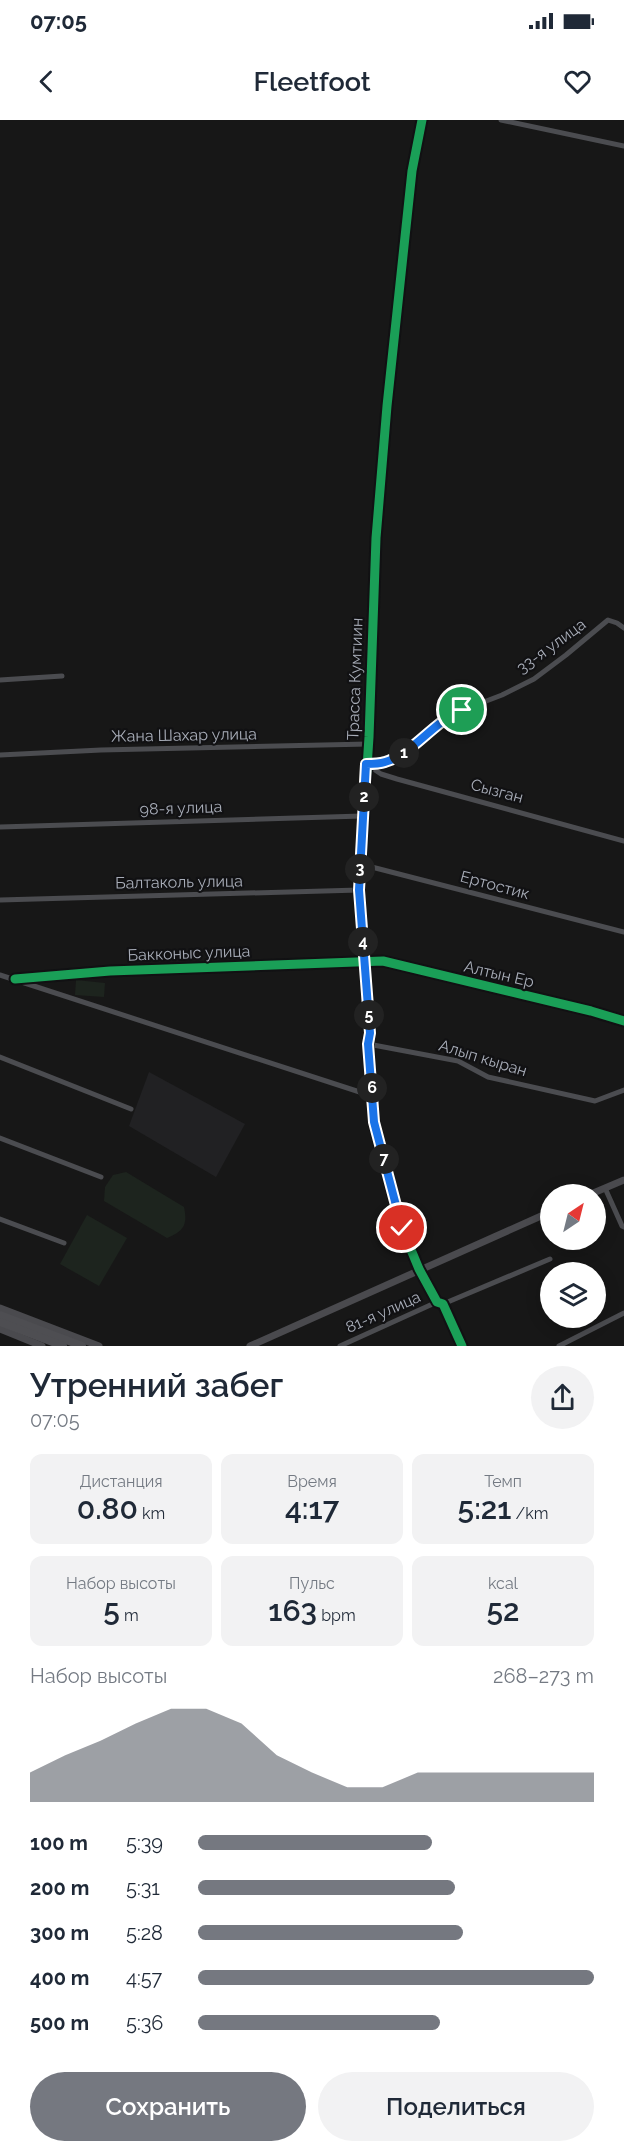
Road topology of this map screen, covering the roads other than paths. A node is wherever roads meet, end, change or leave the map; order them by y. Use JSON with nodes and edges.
{"nodes":[{"id":1,"x":422,"y":120,"type":"edge"},
{"id":2,"x":501,"y":120,"type":"edge"},
{"id":3,"x":624,"y":146,"type":"edge"},
{"id":4,"x":624,"y":628,"type":"edge"},
{"id":5,"x":62,"y":676,"type":"dead end"},
{"id":6,"x":0,"y":680,"type":"edge"},
{"id":7,"x":368,"y":744,"type":"junction"},
{"id":8,"x":0,"y":755,"type":"edge"},
{"id":9,"x":366,"y":764,"type":"junction"},
{"id":10,"x":362,"y":816,"type":"junction"},
{"id":11,"x":0,"y":827,"type":"edge"},
{"id":12,"x":624,"y":841,"type":"edge"},
{"id":13,"x":360,"y":864,"type":"junction"},
{"id":14,"x":359,"y":890,"type":"junction"},
{"id":15,"x":0,"y":900,"type":"edge"},
{"id":16,"x":624,"y":932,"type":"edge"},
{"id":17,"x":365,"y":962,"type":"junction"},
{"id":18,"x":0,"y":975,"type":"edge"},
{"id":19,"x":15,"y":979,"type":"junction"},
{"id":20,"x":624,"y":1021,"type":"edge"},
{"id":21,"x":368,"y":1044,"type":"junction"},
{"id":22,"x":0,"y":1057,"type":"edge"},
{"id":23,"x":624,"y":1090,"type":"edge"},
{"id":24,"x":372,"y":1096,"type":"junction"},
{"id":25,"x":131,"y":1109,"type":"dead end"},
{"id":26,"x":0,"y":1138,"type":"edge"},
{"id":27,"x":101,"y":1177,"type":"dead end"},
{"id":28,"x":624,"y":1180,"type":"edge"},
{"id":29,"x":606,"y":1188,"type":"edge"},
{"id":30,"x":606,"y":1190,"type":"edge"},
{"id":31,"x":540,"y":1216,"type":"edge"},
{"id":32,"x":0,"y":1219,"type":"edge"},
{"id":33,"x":624,"y":1227,"type":"edge"},
{"id":34,"x":64,"y":1243,"type":"dead end"},
{"id":35,"x":550,"y":1259,"type":"dead end"},
{"id":36,"x":419,"y":1269,"type":"junction"},
{"id":37,"x":440,"y":1303,"type":"junction"},
{"id":38,"x":0,"y":1308,"type":"edge"},
{"id":39,"x":624,"y":1313,"type":"edge"},
{"id":40,"x":0,"y":1315,"type":"edge"},
{"id":41,"x":0,"y":1322,"type":"edge"},
{"id":42,"x":0,"y":1329,"type":"edge"},
{"id":43,"x":562,"y":1345,"type":"edge"},
{"id":44,"x":42,"y":1346,"type":"edge"},
{"id":45,"x":63,"y":1346,"type":"edge"},
{"id":46,"x":82,"y":1346,"type":"edge"},
{"id":47,"x":99,"y":1346,"type":"edge"},
{"id":48,"x":250,"y":1346,"type":"edge"},
{"id":49,"x":340,"y":1346,"type":"edge"},
{"id":50,"x":462,"y":1346,"type":"edge"},
{"id":51,"x":572,"y":1346,"type":"edge"}],
"edges":[{"from":1,"to":7,"type":"street","name":"Трасса Кумтиин"},
{"from":2,"to":3,"type":"street"},
{"from":4,"to":9,"type":"street","name":"33-я улица"},
{"from":5,"to":6,"type":"street"},
{"from":7,"to":8,"type":"street","name":"Жана Шахар улица"},
{"from":7,"to":9,"type":"street","name":"Трасса Кумтиин"},
{"from":9,"to":10,"type":"street","name":"Трасса Кумтиин"},
{"from":9,"to":12,"type":"street","name":"Сызган"},
{"from":10,"to":11,"type":"street","name":"98-я улица"},
{"from":10,"to":13,"type":"street","name":"Трасса Кумтиин"},
{"from":13,"to":14,"type":"street","name":"Трасса Кумтиин"},
{"from":13,"to":16,"type":"street","name":"Ертостик"},
{"from":14,"to":15,"type":"street","name":"Балтаколь улица"},
{"from":14,"to":17,"type":"street","name":"Трасса Кумтиин"},
{"from":17,"to":19,"type":"street","name":"Бакконыс улица"},
{"from":17,"to":20,"type":"street","name":"Алтын Ер"},
{"from":17,"to":21,"type":"street","name":"Трасса Кумтиин"},
{"from":18,"to":19,"type":"street"},
{"from":19,"to":24,"type":"street"},
{"from":21,"to":23,"type":"street","name":"Алып кыран"},
{"from":21,"to":24,"type":"street","name":"Трасса Кумтиин"},
{"from":22,"to":25,"type":"street"},
{"from":24,"to":36,"type":"street","name":"Трасса Кумтиин"},
{"from":26,"to":27,"type":"street"},
{"from":28,"to":29,"type":"main road"},
{"from":30,"to":33,"type":"street"},
{"from":31,"to":36,"type":"main road"},
{"from":32,"to":34,"type":"street"},
{"from":35,"to":37,"type":"street","name":"81-я улица"},
{"from":36,"to":37,"type":"street"},
{"from":36,"to":48,"type":"main road"},
{"from":37,"to":49,"type":"street","name":"81-я улица"},
{"from":37,"to":50,"type":"street"},
{"from":38,"to":47,"type":"main road"},
{"from":39,"to":43,"type":"street"},
{"from":40,"to":46,"type":"highway"},
{"from":41,"to":45,"type":"highway"},
{"from":42,"to":44,"type":"main road"},
{"from":43,"to":51,"type":"street"}]}
